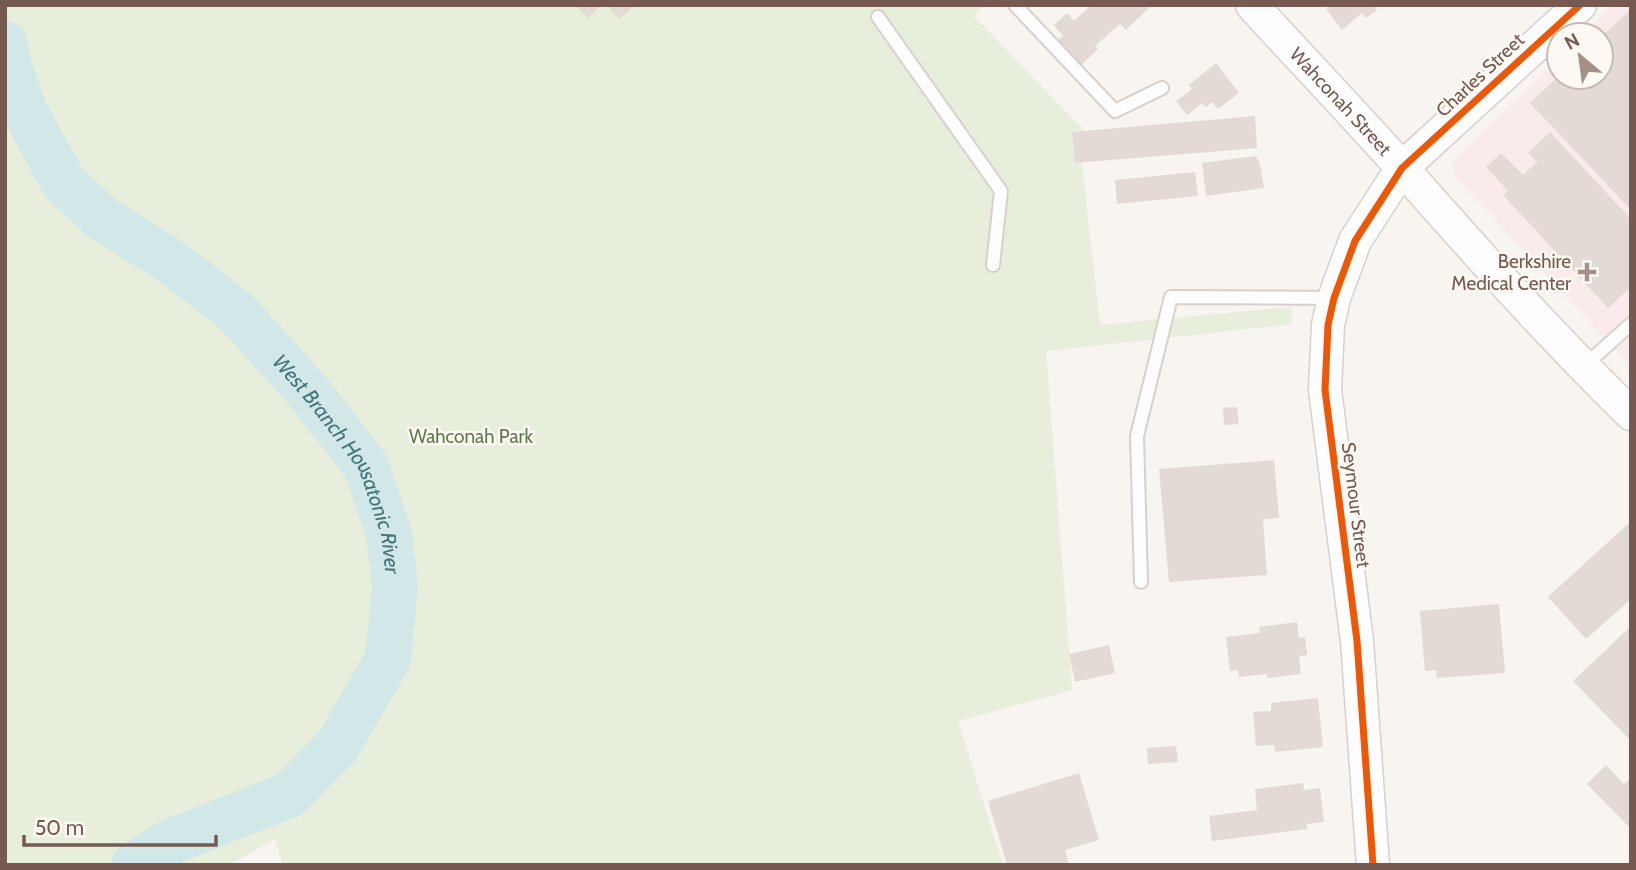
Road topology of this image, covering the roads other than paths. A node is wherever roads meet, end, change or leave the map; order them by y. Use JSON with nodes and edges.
{"nodes":[{"id":1,"x":1015,"y":5,"type":"edge"},
{"id":2,"x":1252,"y":5,"type":"edge"},
{"id":3,"x":1580,"y":5,"type":"edge"},
{"id":4,"x":878,"y":17,"type":"dead end"},
{"id":5,"x":1162,"y":88,"type":"dead end"},
{"id":6,"x":1402,"y":168,"type":"junction"},
{"id":7,"x":993,"y":265,"type":"dead end"},
{"id":8,"x":1334,"y":298,"type":"junction"},
{"id":9,"x":1631,"y":324,"type":"edge"},
{"id":10,"x":1583,"y":368,"type":"junction"},
{"id":11,"x":1631,"y":414,"type":"edge"},
{"id":12,"x":1142,"y":582,"type":"dead end"},
{"id":13,"x":1373,"y":865,"type":"edge"}],
"edges":[{"from":1,"to":5,"type":"lane"},
{"from":2,"to":6,"type":"street","name":"Wahconah Street"},
{"from":3,"to":6,"type":"street","name":"Charles Street"},
{"from":4,"to":7,"type":"lane"},
{"from":6,"to":8,"type":"street","name":"Seymour Street"},
{"from":6,"to":10,"type":"street","name":"Wahconah Street"},
{"from":8,"to":12,"type":"lane"},
{"from":8,"to":13,"type":"street","name":"Seymour Street"},
{"from":9,"to":10,"type":"lane"},
{"from":10,"to":11,"type":"street","name":"Wahconah Street"}]}
